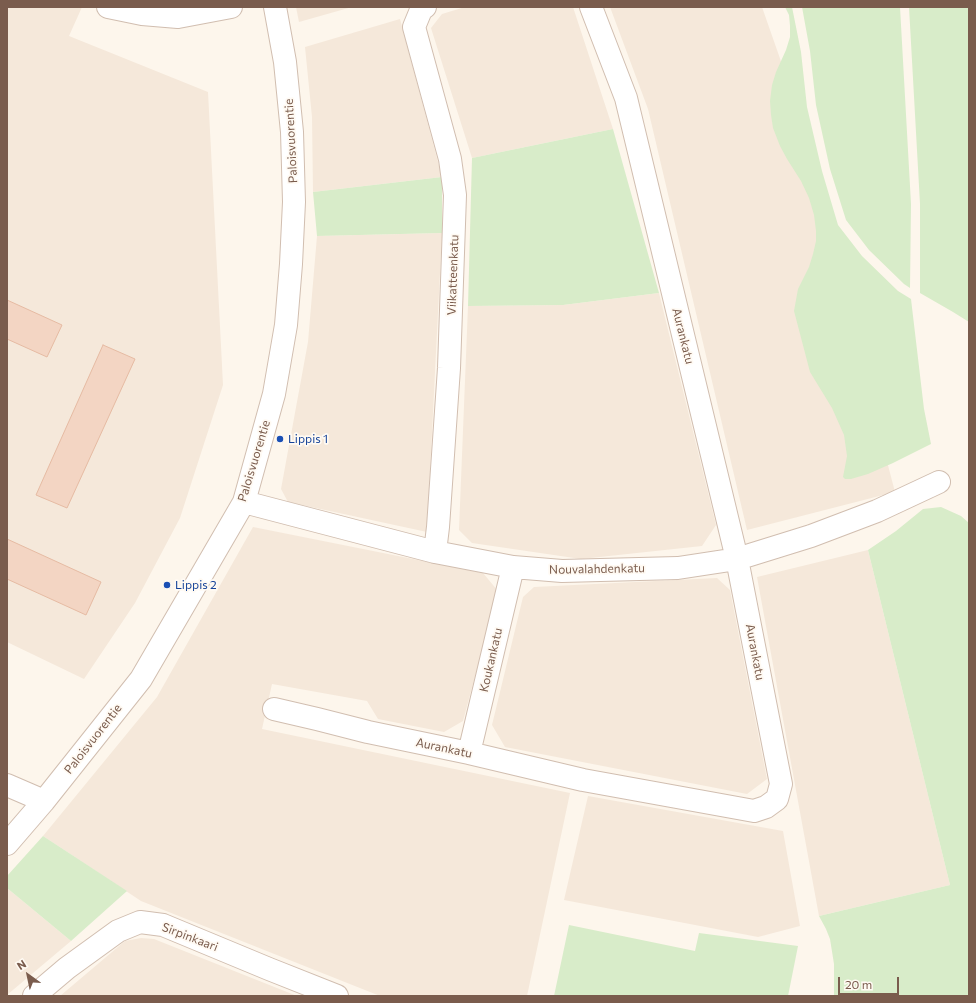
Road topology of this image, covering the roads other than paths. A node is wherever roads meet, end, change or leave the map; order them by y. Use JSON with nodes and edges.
{"nodes":[{"id":1,"x":108,"y":7,"type":"edge"},
{"id":2,"x":231,"y":7,"type":"edge"},
{"id":3,"x":275,"y":7,"type":"edge"},
{"id":4,"x":425,"y":7,"type":"edge"},
{"id":5,"x":591,"y":7,"type":"edge"},
{"id":6,"x":939,"y":482,"type":"dead end"},
{"id":7,"x":244,"y":502,"type":"junction"},
{"id":8,"x":435,"y":552,"type":"junction"},
{"id":9,"x":737,"y":559,"type":"junction"},
{"id":10,"x":513,"y":567,"type":"junction"},
{"id":11,"x":274,"y":709,"type":"dead end"},
{"id":12,"x":469,"y":753,"type":"junction"},
{"id":13,"x":7,"y":785,"type":"edge"},
{"id":14,"x":44,"y":801,"type":"junction"},
{"id":15,"x":7,"y":844,"type":"edge"},
{"id":16,"x":34,"y":996,"type":"edge"},
{"id":17,"x":337,"y":996,"type":"edge"}],
"edges":[{"from":1,"to":2,"type":"street"},
{"from":3,"to":7,"type":"street","name":"Paloisvuorentie"},
{"from":4,"to":8,"type":"street","name":"Viikatteenkatu"},
{"from":5,"to":9,"type":"street","name":"Aurankatu"},
{"from":6,"to":9,"type":"street","name":"Nouvalahdenkatu"},
{"from":7,"to":8,"type":"street","name":"Nouvalahdenkatu"},
{"from":7,"to":14,"type":"street","name":"Paloisvuorentie"},
{"from":8,"to":10,"type":"street","name":"Nouvalahdenkatu"},
{"from":9,"to":10,"type":"street","name":"Nouvalahdenkatu"},
{"from":9,"to":12,"type":"street","name":"Aurankatu"},
{"from":10,"to":12,"type":"street","name":"Koukankatu"},
{"from":11,"to":12,"type":"street","name":"Aurankatu"},
{"from":13,"to":14,"type":"street"},
{"from":14,"to":15,"type":"street","name":"Paloisvuorentie"},
{"from":16,"to":17,"type":"street","name":"Sirpinkaari"}]}
